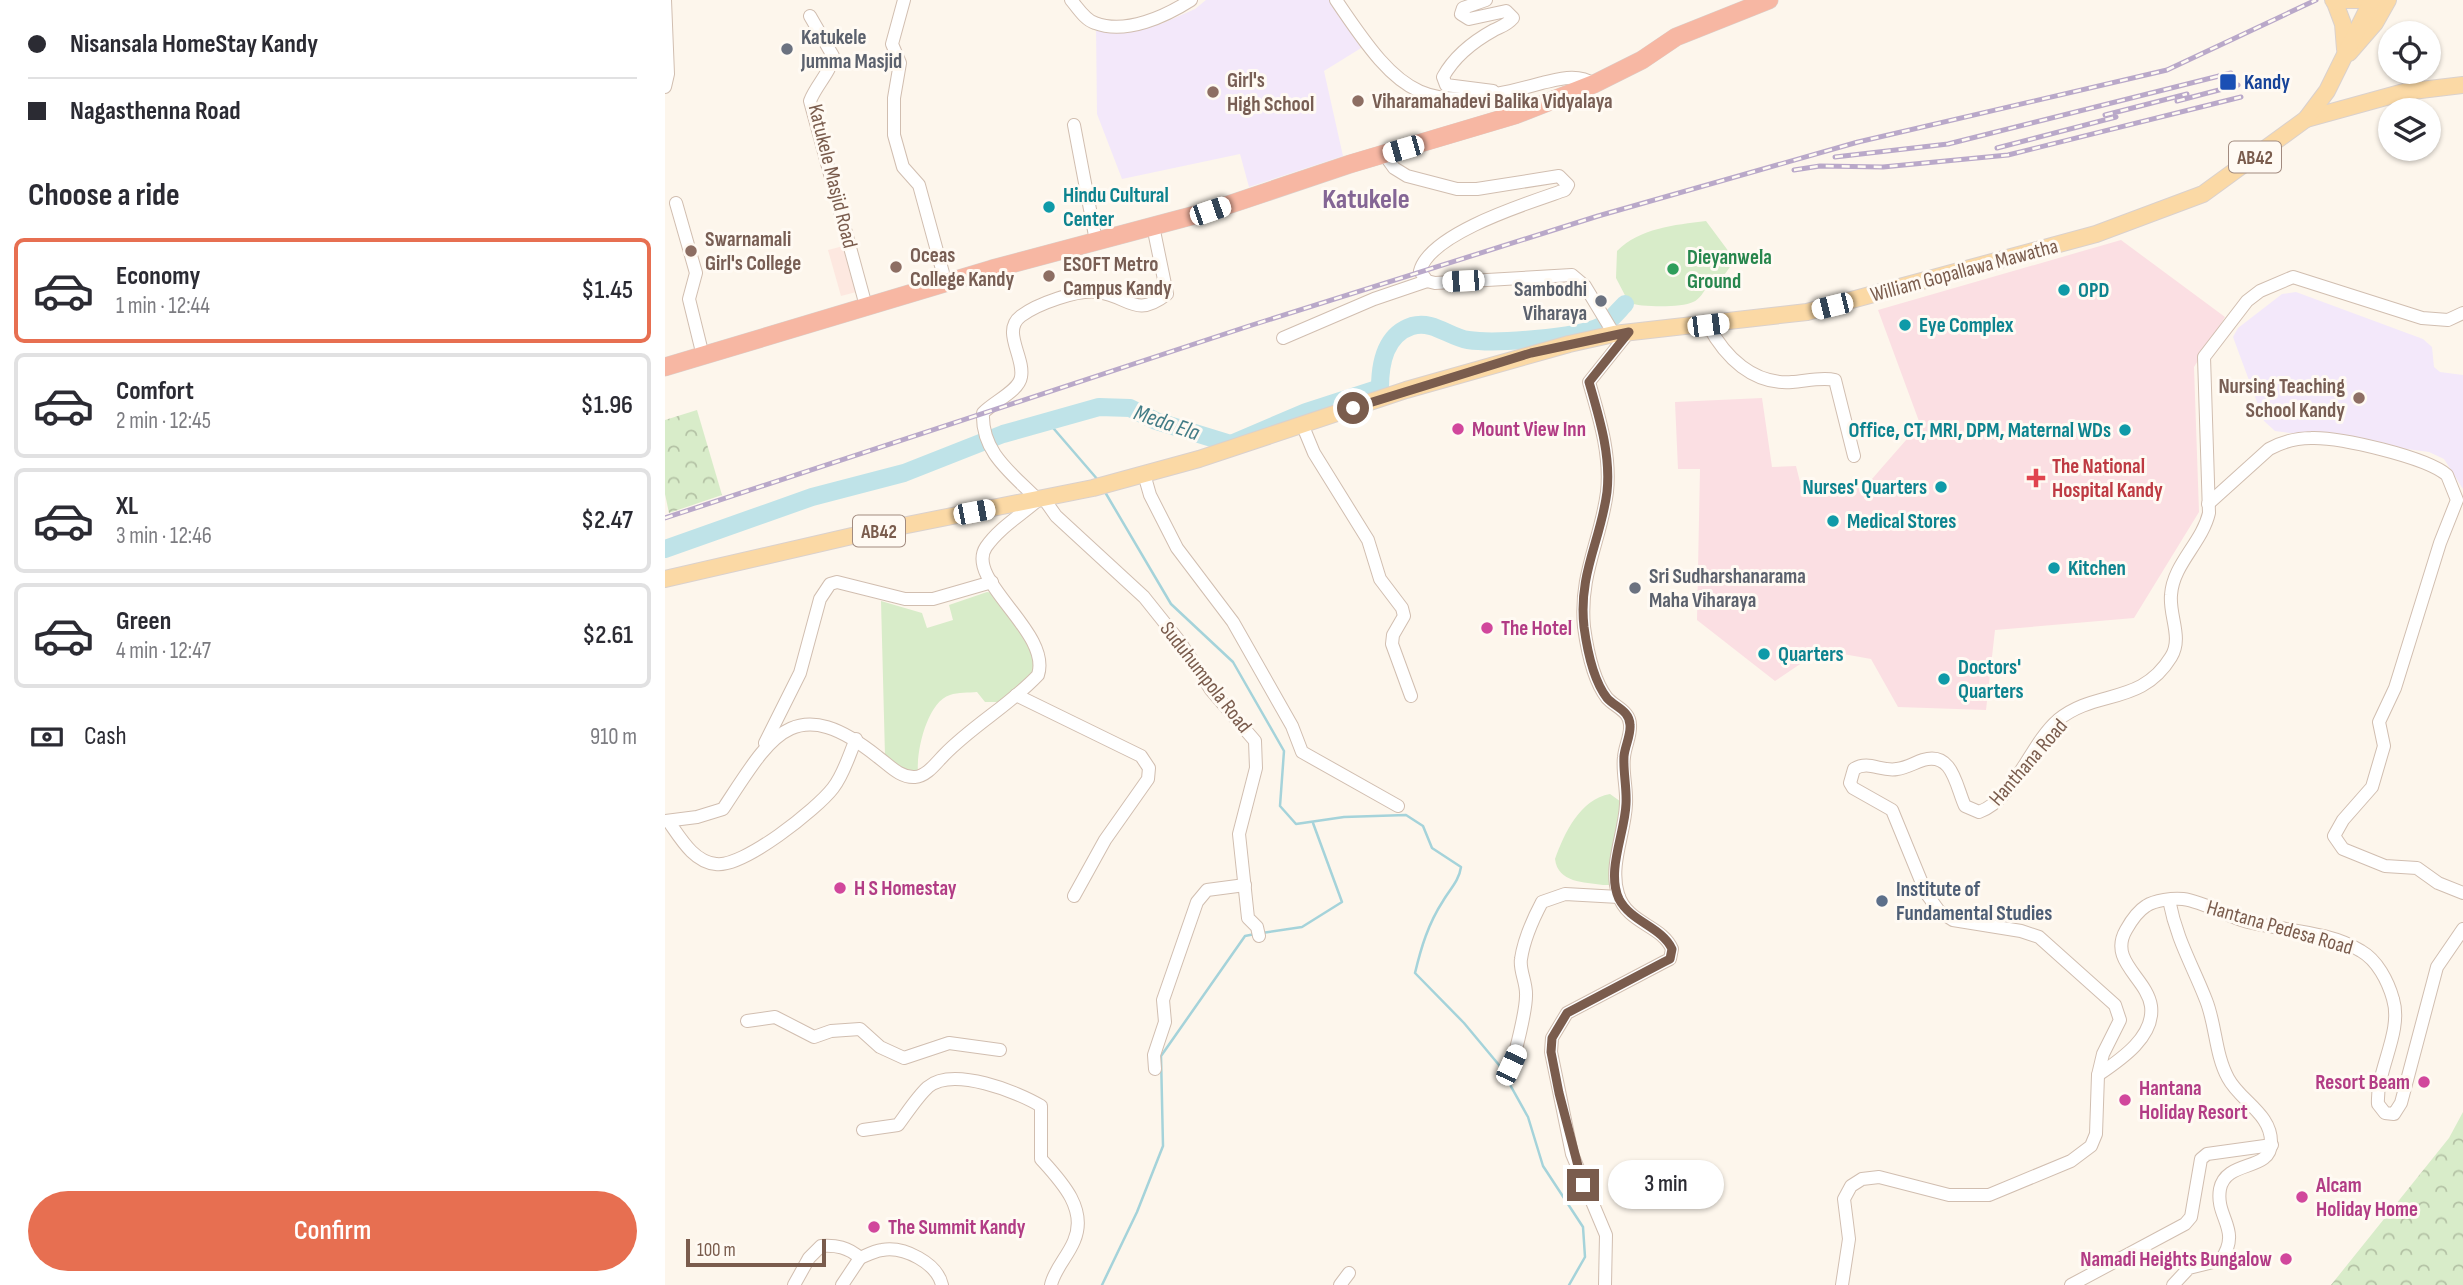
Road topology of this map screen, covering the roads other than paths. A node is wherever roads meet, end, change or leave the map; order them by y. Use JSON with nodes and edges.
{"nodes":[{"id":1,"x":666,"y":0,"type":"edge"},
{"id":2,"x":894,"y":0,"type":"edge"},
{"id":3,"x":904,"y":0,"type":"edge"},
{"id":4,"x":1071,"y":0,"type":"edge"},
{"id":5,"x":1191,"y":0,"type":"edge"},
{"id":6,"x":1336,"y":0,"type":"edge"},
{"id":7,"x":1486,"y":0,"type":"edge"},
{"id":8,"x":1769,"y":0,"type":"edge"},
{"id":9,"x":2334,"y":0,"type":"edge"},
{"id":10,"x":2372,"y":0,"type":"edge"},
{"id":11,"x":899,"y":14,"type":"junction"},
{"id":12,"x":810,"y":16,"type":"dead end"},
{"id":13,"x":665,"y":33,"type":"edge"},
{"id":14,"x":2342,"y":57,"type":"junction"},
{"id":15,"x":1594,"y":84,"type":"junction"},
{"id":16,"x":2463,"y":85,"type":"edge"},
{"id":17,"x":665,"y":87,"type":"edge"},
{"id":18,"x":2327,"y":91,"type":"junction"},
{"id":19,"x":1504,"y":94,"type":"junction"},
{"id":20,"x":2347,"y":107,"type":"junction"},
{"id":21,"x":2307,"y":120,"type":"junction"},
{"id":22,"x":1074,"y":125,"type":"dead end"},
{"id":23,"x":1384,"y":155,"type":"junction"},
{"id":24,"x":676,"y":203,"type":"dead end"},
{"id":25,"x":1153,"y":226,"type":"junction"},
{"id":26,"x":1096,"y":241,"type":"junction"},
{"id":27,"x":1427,"y":281,"type":"junction"},
{"id":28,"x":946,"y":284,"type":"junction"},
{"id":29,"x":866,"y":306,"type":"junction"},
{"id":30,"x":2463,"y":313,"type":"edge"},
{"id":31,"x":1708,"y":325,"type":"junction"},
{"id":32,"x":1615,"y":327,"type":"junction"},
{"id":33,"x":1283,"y":338,"type":"dead end"},
{"id":34,"x":703,"y":356,"type":"junction"},
{"id":35,"x":665,"y":367,"type":"edge"},
{"id":36,"x":1302,"y":424,"type":"junction"},
{"id":37,"x":1854,"y":456,"type":"dead end"},
{"id":38,"x":1143,"y":474,"type":"junction"},
{"id":39,"x":1041,"y":500,"type":"junction"},
{"id":40,"x":2209,"y":504,"type":"junction"},
{"id":41,"x":665,"y":579,"type":"edge"},
{"id":42,"x":992,"y":583,"type":"junction"},
{"id":43,"x":1016,"y":695,"type":"junction"},
{"id":44,"x":1411,"y":696,"type":"dead end"},
{"id":45,"x":856,"y":739,"type":"junction"},
{"id":46,"x":761,"y":751,"type":"junction"},
{"id":47,"x":1398,"y":806,"type":"dead end"},
{"id":48,"x":667,"y":821,"type":"edge"},
{"id":49,"x":1245,"y":885,"type":"junction"},
{"id":50,"x":2463,"y":893,"type":"edge"},
{"id":51,"x":1074,"y":896,"type":"dead end"},
{"id":52,"x":1619,"y":898,"type":"junction"},
{"id":53,"x":2169,"y":900,"type":"junction"},
{"id":54,"x":2463,"y":929,"type":"edge"},
{"id":55,"x":1258,"y":933,"type":"dead end"},
{"id":56,"x":747,"y":1021,"type":"dead end"},
{"id":57,"x":1000,"y":1050,"type":"dead end"},
{"id":58,"x":1511,"y":1065,"type":"dead end"},
{"id":59,"x":1155,"y":1069,"type":"dead end"},
{"id":60,"x":2098,"y":1075,"type":"junction"},
{"id":61,"x":863,"y":1130,"type":"dead end"},
{"id":62,"x":2272,"y":1145,"type":"junction"},
{"id":63,"x":860,"y":1258,"type":"junction"},
{"id":64,"x":1349,"y":1273,"type":"dead end"},
{"id":65,"x":794,"y":1285,"type":"edge"},
{"id":66,"x":842,"y":1285,"type":"edge"},
{"id":67,"x":942,"y":1285,"type":"edge"},
{"id":68,"x":1051,"y":1285,"type":"edge"},
{"id":69,"x":1341,"y":1285,"type":"edge"},
{"id":70,"x":1605,"y":1285,"type":"edge"},
{"id":71,"x":1842,"y":1285,"type":"edge"},
{"id":72,"x":2071,"y":1285,"type":"edge"},
{"id":73,"x":2173,"y":1285,"type":"edge"}],
"edges":[{"from":1,"to":13,"type":"street"},
{"from":2,"to":11,"type":"street"},
{"from":3,"to":11,"type":"street"},
{"from":4,"to":5,"type":"street"},
{"from":6,"to":19,"type":"street"},
{"from":7,"to":19,"type":"street"},
{"from":8,"to":15,"type":"highway"},
{"from":9,"to":10,"type":"main road"},
{"from":9,"to":14,"type":"main road"},
{"from":10,"to":14,"type":"main road","name":"William Gopallawa Mawatha","number":"AB42"},
{"from":11,"to":28,"type":"street"},
{"from":12,"to":29,"type":"street","name":"Katukele Masjid Road"},
{"from":13,"to":17,"type":"street"},
{"from":14,"to":18,"type":"main road","name":"William Gopallawa Mawatha","number":"AB42"},
{"from":15,"to":19,"type":"street"},
{"from":15,"to":23,"type":"highway"},
{"from":16,"to":20,"type":"main road"},
{"from":18,"to":20,"type":"main road"},
{"from":18,"to":21,"type":"main road","name":"William Gopallawa Mawatha","number":"AB42"},
{"from":20,"to":21,"type":"main road"},
{"from":21,"to":31,"type":"main road","name":"William Gopallawa Mawatha","number":"AB42"},
{"from":22,"to":26,"type":"street"},
{"from":23,"to":25,"type":"highway"},
{"from":23,"to":27,"type":"street"},
{"from":24,"to":34,"type":"street"},
{"from":25,"to":26,"type":"highway"},
{"from":25,"to":39,"type":"street","name":"Suduhumpola Road"},
{"from":26,"to":28,"type":"highway"},
{"from":27,"to":32,"type":"street"},
{"from":27,"to":33,"type":"street"},
{"from":28,"to":29,"type":"highway"},
{"from":29,"to":34,"type":"highway"},
{"from":30,"to":40,"type":"street","name":"Hanthana Road"},
{"from":31,"to":32,"type":"main road","name":"William Gopallawa Mawatha","number":"AB42"},
{"from":31,"to":37,"type":"street"},
{"from":32,"to":36,"type":"main road","name":"William Gopallawa Mawatha","number":"AB42"},
{"from":32,"to":52,"type":"street"},
{"from":34,"to":35,"type":"highway"},
{"from":36,"to":38,"type":"main road","name":"William Gopallawa Mawatha","number":"AB42"},
{"from":36,"to":44,"type":"street"},
{"from":38,"to":39,"type":"main road","name":"William Gopallawa Mawatha","number":"AB42"},
{"from":38,"to":47,"type":"street"},
{"from":39,"to":41,"type":"main road","name":"William Gopallawa Mawatha","number":"AB42"},
{"from":39,"to":42,"type":"street"},
{"from":39,"to":49,"type":"street","name":"Suduhumpola Road"},
{"from":40,"to":50,"type":"street"},
{"from":40,"to":60,"type":"street","name":"Hanthana Road"},
{"from":42,"to":43,"type":"street"},
{"from":42,"to":46,"type":"street"},
{"from":43,"to":45,"type":"street"},
{"from":43,"to":51,"type":"street"},
{"from":45,"to":46,"type":"street"},
{"from":45,"to":48,"type":"street"},
{"from":46,"to":48,"type":"street"},
{"from":49,"to":55,"type":"street","name":"Suduhumpola Road"},
{"from":49,"to":59,"type":"street"},
{"from":52,"to":58,"type":"street"},
{"from":52,"to":70,"type":"street"},
{"from":53,"to":54,"type":"street","name":"Hantana Pedesa Road"},
{"from":53,"to":60,"type":"street"},
{"from":53,"to":62,"type":"street"},
{"from":56,"to":57,"type":"street"},
{"from":60,"to":71,"type":"street","name":"Hanthana Road"},
{"from":61,"to":68,"type":"street"},
{"from":62,"to":72,"type":"street"},
{"from":62,"to":73,"type":"street"},
{"from":63,"to":65,"type":"street"},
{"from":63,"to":66,"type":"street"},
{"from":63,"to":67,"type":"street"},
{"from":64,"to":69,"type":"street"}]}
